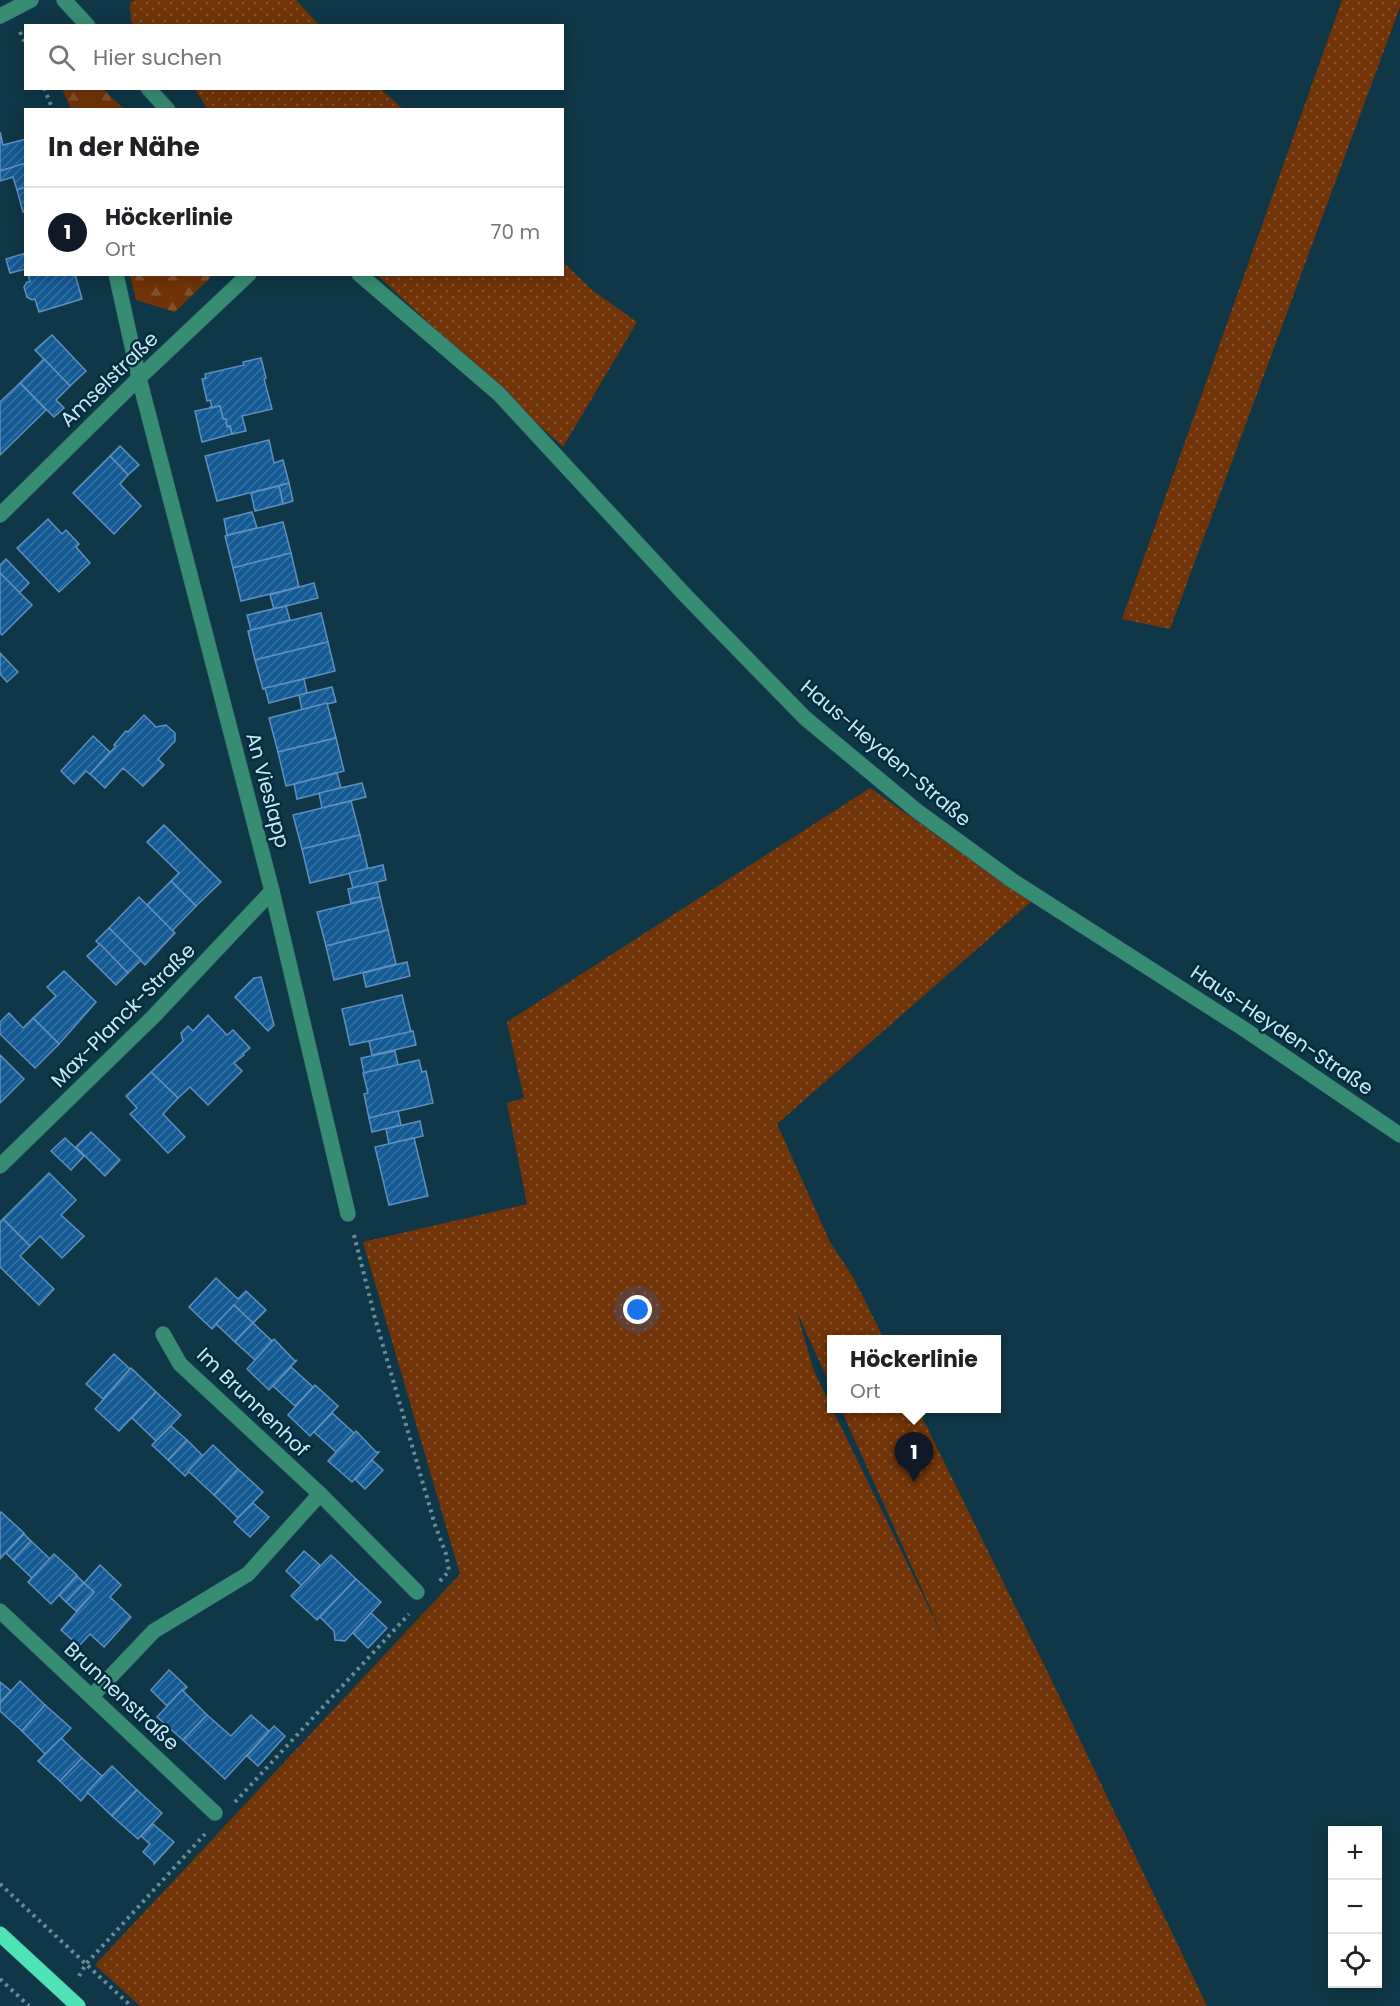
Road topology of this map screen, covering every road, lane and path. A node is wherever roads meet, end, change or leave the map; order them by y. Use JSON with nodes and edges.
{"nodes":[{"id":1,"x":31,"y":0,"type":"edge"},
{"id":2,"x":64,"y":0,"type":"edge"},
{"id":3,"x":0,"y":16,"type":"edge"},
{"id":4,"x":86,"y":24,"type":"edge"},
{"id":5,"x":45,"y":90,"type":"edge"},
{"id":6,"x":150,"y":90,"type":"edge"},
{"id":7,"x":52,"y":108,"type":"edge"},
{"id":8,"x":166,"y":108,"type":"edge"},
{"id":9,"x":116,"y":276,"type":"edge"},
{"id":10,"x":247,"y":276,"type":"edge"},
{"id":11,"x":361,"y":276,"type":"edge"},
{"id":12,"x":139,"y":378,"type":"junction"},
{"id":13,"x":0,"y":515,"type":"edge"},
{"id":14,"x":272,"y":891,"type":"junction"},
{"id":15,"x":1400,"y":1135,"type":"edge"},
{"id":16,"x":0,"y":1166,"type":"edge"},
{"id":17,"x":348,"y":1214,"type":"joint"},
{"id":18,"x":163,"y":1334,"type":"dead end"},
{"id":19,"x":320,"y":1494,"type":"junction"},
{"id":20,"x":436,"y":1585,"type":"dead end"},
{"id":21,"x":417,"y":1592,"type":"dead end"},
{"id":22,"x":415,"y":1608,"type":"dead end"},
{"id":23,"x":0,"y":1611,"type":"edge"},
{"id":24,"x":92,"y":1696,"type":"junction"},
{"id":25,"x":218,"y":1816,"type":"junction"},
{"id":26,"x":0,"y":1884,"type":"edge"},
{"id":27,"x":0,"y":1934,"type":"edge"},
{"id":28,"x":86,"y":1964,"type":"junction"},
{"id":29,"x":0,"y":1978,"type":"edge"},
{"id":30,"x":73,"y":2002,"type":"edge"},
{"id":31,"x":29,"y":2006,"type":"edge"},
{"id":32,"x":131,"y":2006,"type":"edge"}],
"edges":[{"from":1,"to":3,"type":"street"},
{"from":2,"to":4,"type":"street"},
{"from":5,"to":7,"type":"path"},
{"from":6,"to":8,"type":"street"},
{"from":9,"to":12,"type":"street","name":"An Vieslapp"},
{"from":10,"to":12,"type":"street","name":"Amselstraße"},
{"from":11,"to":15,"type":"street","name":"Haus-Heyden-Straße"},
{"from":12,"to":13,"type":"street","name":"Amselstraße"},
{"from":12,"to":14,"type":"street","name":"An Vieslapp"},
{"from":14,"to":16,"type":"street","name":"Max-Planck-Straße"},
{"from":14,"to":17,"type":"street","name":"An Vieslapp"},
{"from":17,"to":20,"type":"path"},
{"from":18,"to":19,"type":"street","name":"Im Brunnenhof"},
{"from":19,"to":21,"type":"street","name":"Im Brunnenhof"},
{"from":19,"to":24,"type":"street"},
{"from":22,"to":25,"type":"path"},
{"from":23,"to":24,"type":"street","name":"Brunnenstraße"},
{"from":24,"to":25,"type":"street","name":"Brunnenstraße"},
{"from":25,"to":28,"type":"path"},
{"from":26,"to":28,"type":"path"},
{"from":27,"to":30,"type":"main road"},
{"from":28,"to":30,"type":"path"},
{"from":28,"to":32,"type":"path"},
{"from":29,"to":31,"type":"path"}]}
